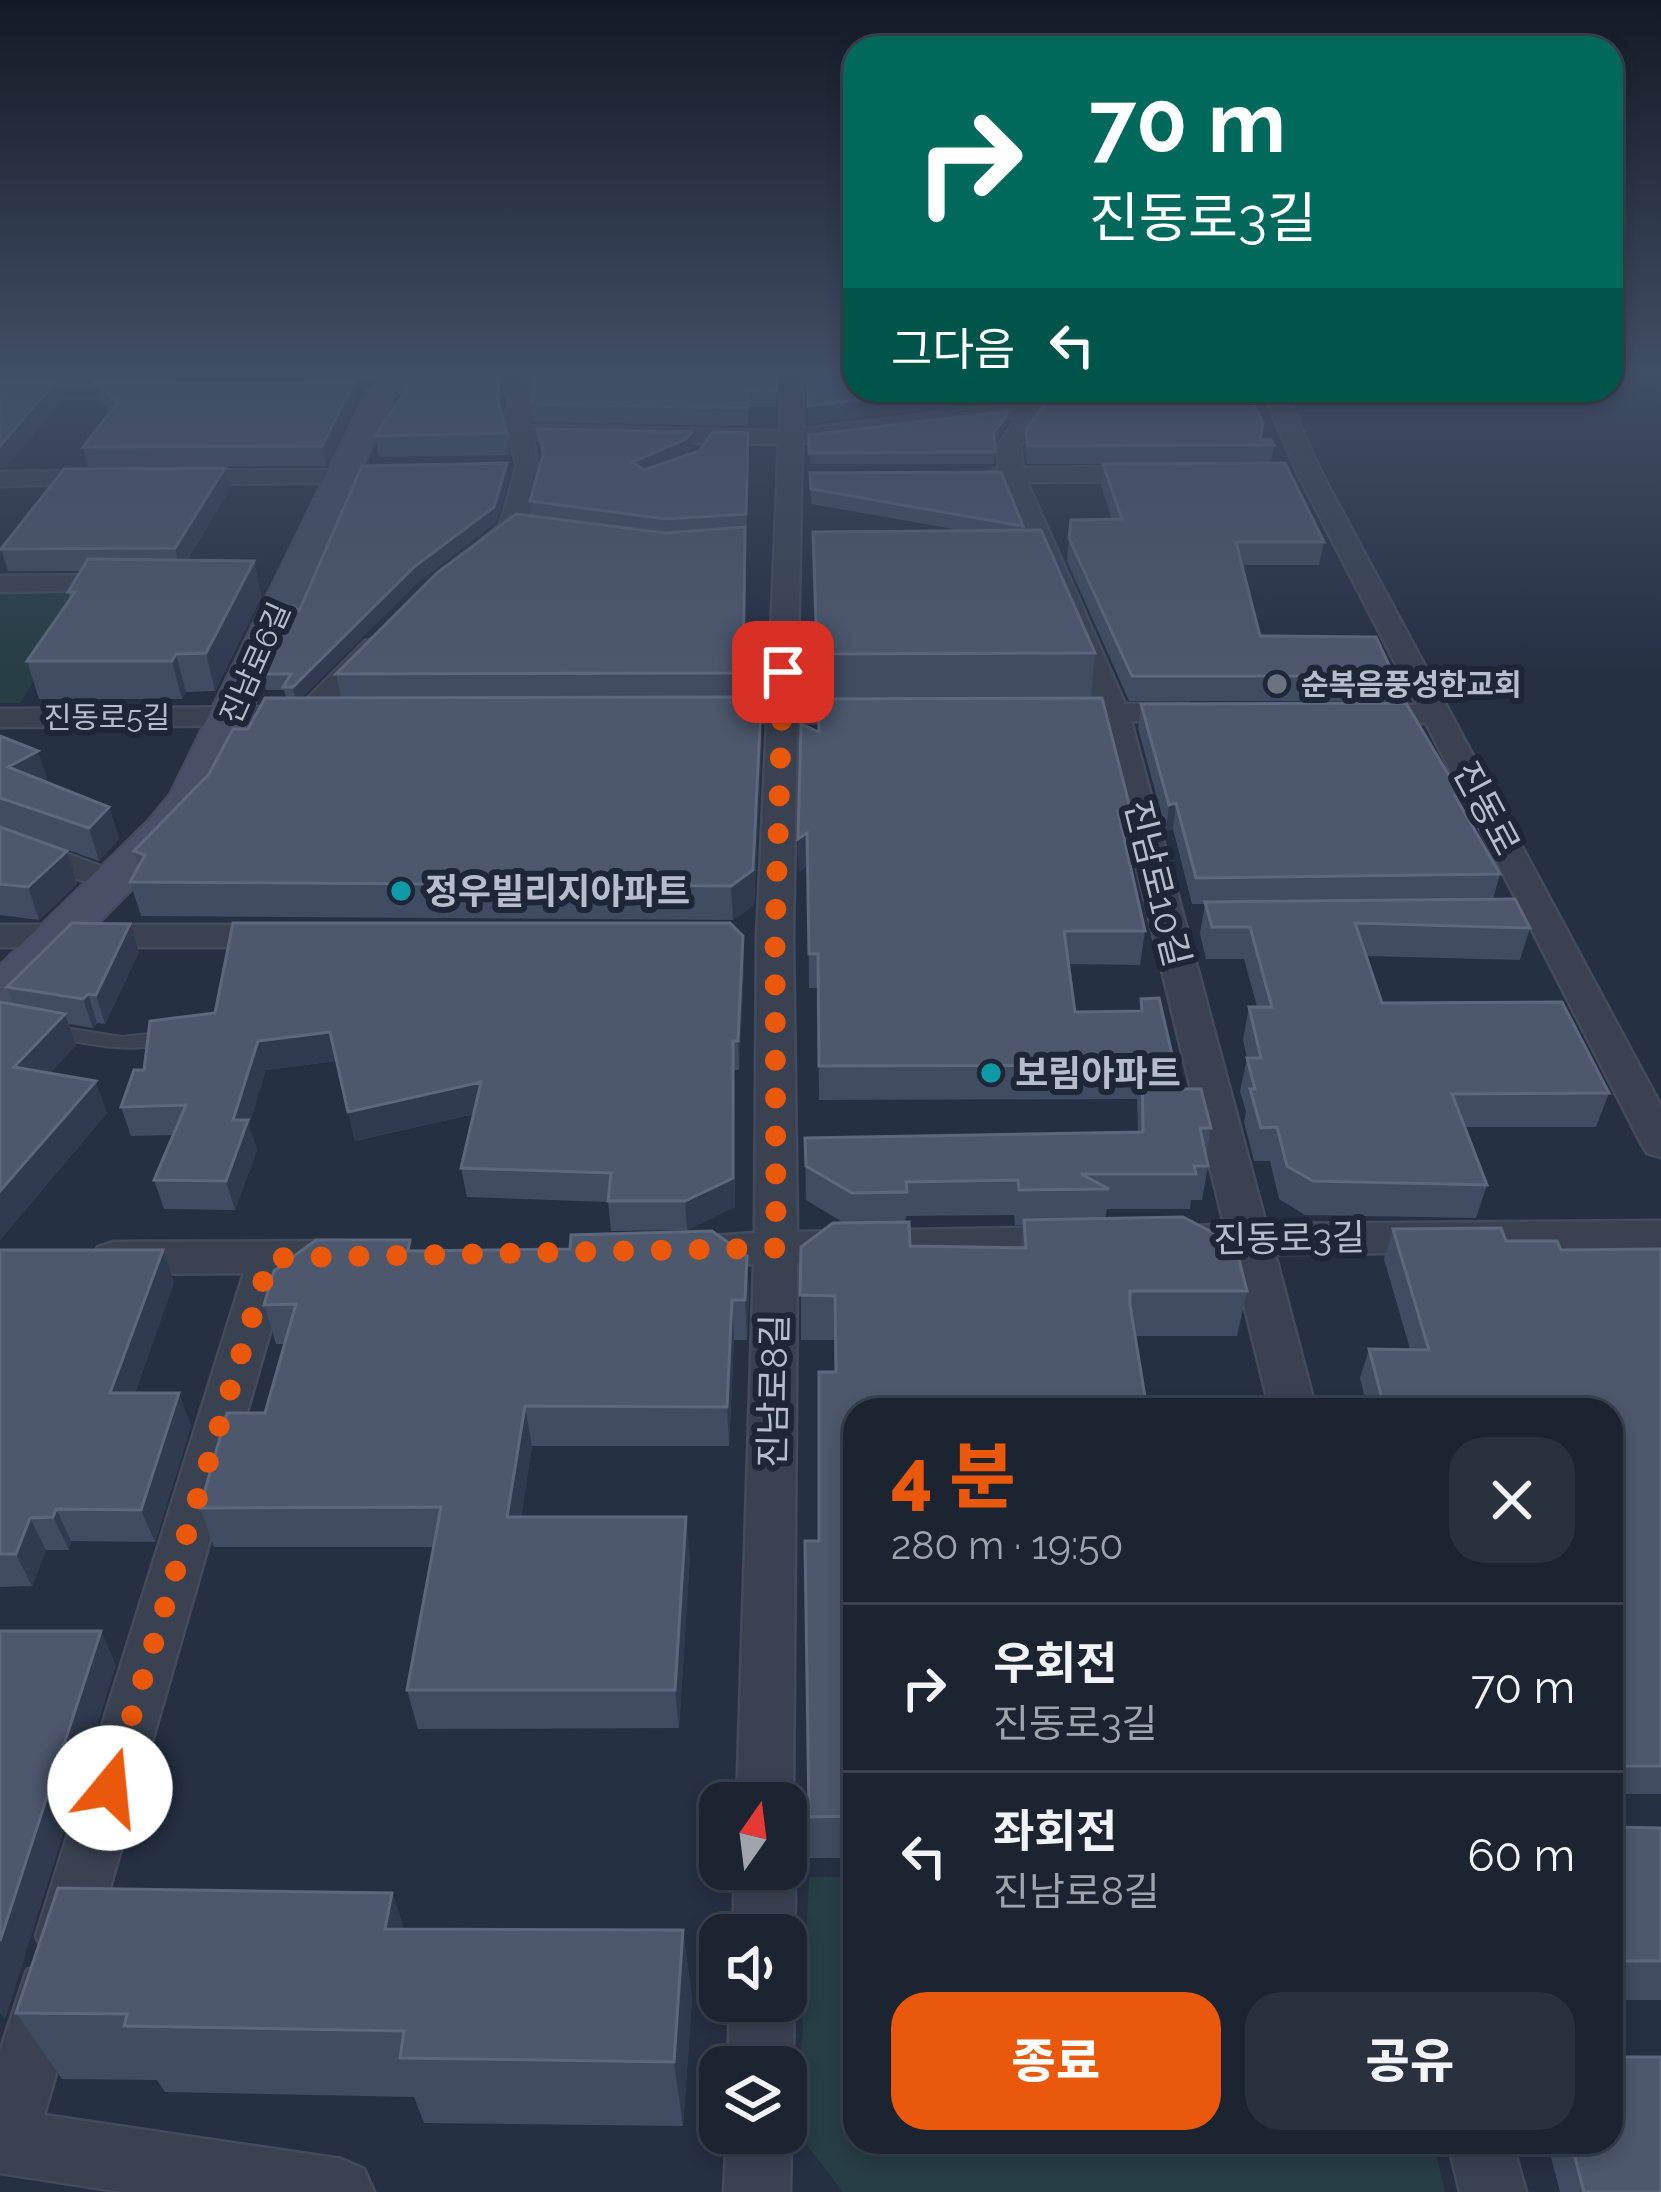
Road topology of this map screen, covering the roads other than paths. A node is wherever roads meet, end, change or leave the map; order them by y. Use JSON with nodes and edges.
{"nodes":[{"id":1,"x":517,"y":470,"type":"edge"},
{"id":2,"x":801,"y":470,"type":"edge"},
{"id":3,"x":1011,"y":470,"type":"edge"},
{"id":4,"x":1298,"y":470,"type":"edge"},
{"id":5,"x":351,"y":472,"type":"joint"},
{"id":6,"x":1172,"y":474,"type":"edge"},
{"id":7,"x":968,"y":475,"type":"edge"},
{"id":8,"x":1012,"y":475,"type":"junction"},
{"id":9,"x":0,"y":479,"type":"edge"},
{"id":10,"x":462,"y":566,"type":"edge"},
{"id":11,"x":157,"y":583,"type":"edge"},
{"id":12,"x":0,"y":584,"type":"edge"},
{"id":13,"x":399,"y":623,"type":"edge"},
{"id":14,"x":900,"y":712,"type":"edge"},
{"id":15,"x":1019,"y":712,"type":"edge"},
{"id":16,"x":1114,"y":712,"type":"junction"},
{"id":17,"x":687,"y":713,"type":"edge"},
{"id":18,"x":782,"y":713,"type":"junction"},
{"id":19,"x":1230,"y":713,"type":"edge"},
{"id":20,"x":1322,"y":713,"type":"edge"},
{"id":21,"x":1437,"y":714,"type":"junction"},
{"id":22,"x":307,"y":716,"type":"junction"},
{"id":23,"x":354,"y":716,"type":"edge"},
{"id":24,"x":231,"y":717,"type":"junction"},
{"id":25,"x":0,"y":718,"type":"edge"},
{"id":26,"x":0,"y":839,"type":"edge"},
{"id":27,"x":113,"y":882,"type":"junction"},
{"id":28,"x":1544,"y":915,"type":"junction"},
{"id":29,"x":1496,"y":916,"type":"edge"},
{"id":30,"x":57,"y":935,"type":"junction"},
{"id":31,"x":0,"y":936,"type":"edge"},
{"id":32,"x":320,"y":936,"type":"edge"},
{"id":33,"x":0,"y":993,"type":"edge"},
{"id":34,"x":41,"y":1029,"type":"edge"},
{"id":35,"x":194,"y":1034,"type":"edge"},
{"id":36,"x":1661,"y":1143,"type":"edge"},
{"id":37,"x":1661,"y":1236,"type":"edge"},
{"id":38,"x":1250,"y":1238,"type":"junction"},
{"id":39,"x":776,"y":1248,"type":"junction"},
{"id":40,"x":638,"y":1251,"type":"edge"},
{"id":41,"x":385,"y":1256,"type":"edge"},
{"id":42,"x":68,"y":1258,"type":"edge"},
{"id":43,"x":270,"y":1258,"type":"junction"},
{"id":44,"x":1290,"y":1398,"type":"edge"},
{"id":45,"x":765,"y":1782,"type":"edge"},
{"id":46,"x":2,"y":2142,"type":"edge"},
{"id":47,"x":759,"y":2154,"type":"edge"},
{"id":48,"x":1483,"y":2154,"type":"edge"},
{"id":49,"x":341,"y":2192,"type":"edge"},
{"id":50,"x":758,"y":2192,"type":"edge"},
{"id":51,"x":1493,"y":2192,"type":"edge"}],
"edges":[{"from":1,"to":10,"type":"street"},
{"from":2,"to":18,"type":"street","name":"진남로8길"},
{"from":3,"to":8,"type":"street"},
{"from":4,"to":21,"type":"street","name":"진동로"},
{"from":5,"to":9,"type":"street"},
{"from":5,"to":24,"type":"street","name":"진남로6길"},
{"from":6,"to":8,"type":"street"},
{"from":7,"to":8,"type":"street"},
{"from":8,"to":16,"type":"street","name":"진남로10길"},
{"from":11,"to":12,"type":"street"},
{"from":13,"to":22,"type":"street"},
{"from":14,"to":18,"type":"street"},
{"from":15,"to":16,"type":"street"},
{"from":16,"to":19,"type":"street"},
{"from":16,"to":38,"type":"street","name":"진남로10길"},
{"from":17,"to":18,"type":"street"},
{"from":18,"to":39,"type":"street","name":"진남로8길"},
{"from":20,"to":21,"type":"street"},
{"from":21,"to":28,"type":"street","name":"진동로"},
{"from":22,"to":23,"type":"street","name":"진동로5길"},
{"from":22,"to":24,"type":"street","name":"진동로5길"},
{"from":24,"to":25,"type":"street","name":"진동로5길"},
{"from":24,"to":27,"type":"street","name":"진남로6길"},
{"from":26,"to":27,"type":"street"},
{"from":27,"to":30,"type":"street","name":"진남로6길"},
{"from":28,"to":29,"type":"street"},
{"from":28,"to":36,"type":"street","name":"진동로"},
{"from":30,"to":31,"type":"street"},
{"from":30,"to":32,"type":"street"},
{"from":30,"to":33,"type":"street","name":"진남로6길"},
{"from":34,"to":35,"type":"lane"},
{"from":37,"to":38,"type":"street","name":"진동로3길"},
{"from":38,"to":39,"type":"street","name":"진동로3길"},
{"from":38,"to":44,"type":"street","name":"진남로10길"},
{"from":39,"to":40,"type":"street","name":"진동로3길"},
{"from":39,"to":45,"type":"street","name":"진남로8길"},
{"from":41,"to":43,"type":"street"},
{"from":42,"to":43,"type":"street"},
{"from":43,"to":46,"type":"street"},
{"from":46,"to":49,"type":"street"},
{"from":47,"to":50,"type":"street"},
{"from":48,"to":51,"type":"street"}]}
